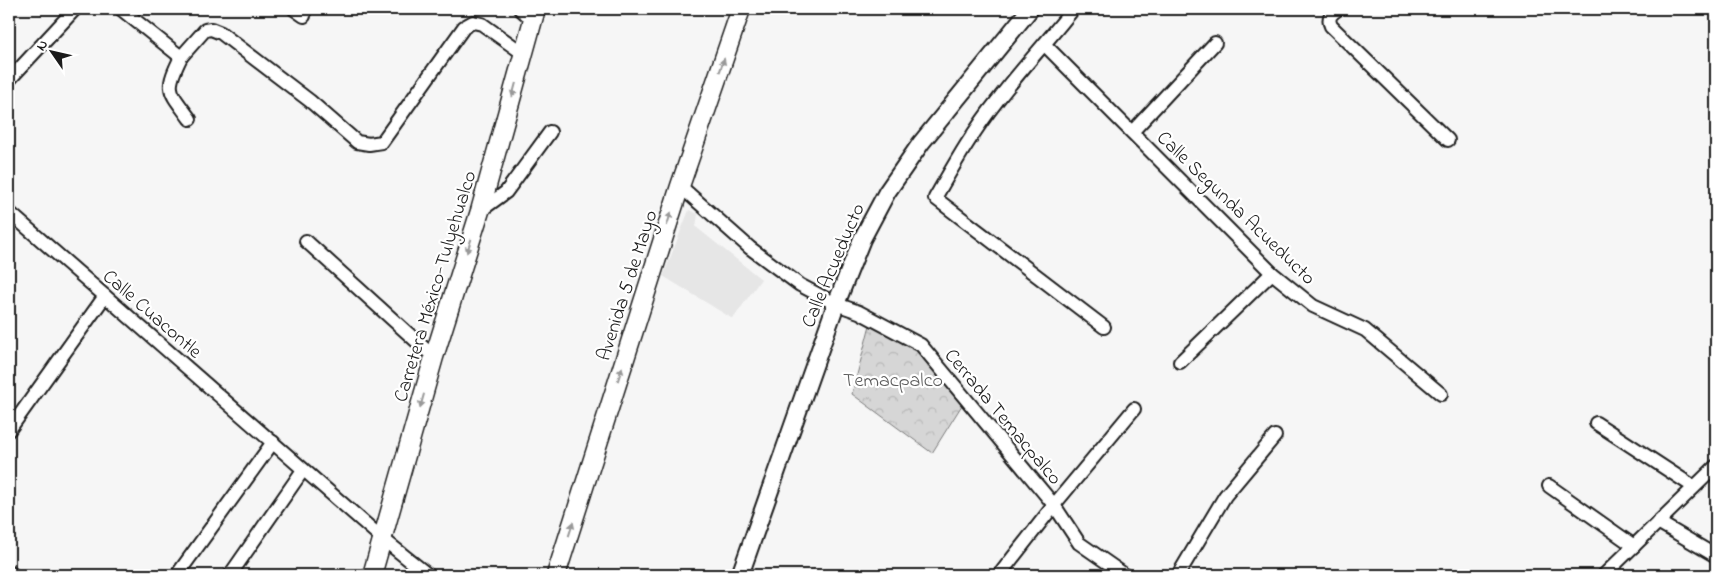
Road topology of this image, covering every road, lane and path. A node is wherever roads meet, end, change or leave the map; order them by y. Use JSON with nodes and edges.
{"nodes":[{"id":1,"x":75,"y":9,"type":"edge"},
{"id":2,"x":124,"y":9,"type":"edge"},
{"id":3,"x":741,"y":9,"type":"edge"},
{"id":4,"x":1030,"y":9,"type":"edge"},
{"id":5,"x":1073,"y":9,"type":"edge"},
{"id":6,"x":1338,"y":9,"type":"edge"},
{"id":7,"x":529,"y":12,"type":"edge"},
{"id":8,"x":1215,"y":43,"type":"dead end"},
{"id":9,"x":1045,"y":46,"type":"junction"},
{"id":10,"x":524,"y":54,"type":"junction"},
{"id":11,"x":181,"y":58,"type":"junction"},
{"id":12,"x":9,"y":80,"type":"edge"},
{"id":13,"x":190,"y":119,"type":"dead end"},
{"id":14,"x":550,"y":132,"type":"dead end"},
{"id":15,"x":1132,"y":132,"type":"junction"},
{"id":16,"x":1448,"y":140,"type":"dead end"},
{"id":17,"x":680,"y":186,"type":"junction"},
{"id":18,"x":480,"y":211,"type":"junction"},
{"id":19,"x":9,"y":212,"type":"edge"},
{"id":20,"x":306,"y":241,"type":"dead end"},
{"id":21,"x":1272,"y":273,"type":"junction"},
{"id":22,"x":105,"y":296,"type":"junction"},
{"id":23,"x":836,"y":304,"type":"junction"},
{"id":24,"x":1104,"y":327,"type":"dead end"},
{"id":25,"x":434,"y":357,"type":"junction"},
{"id":26,"x":1180,"y":362,"type":"dead end"},
{"id":27,"x":1440,"y":394,"type":"dead end"},
{"id":28,"x":1134,"y":409,"type":"dead end"},
{"id":29,"x":13,"y":414,"type":"edge"},
{"id":30,"x":1596,"y":423,"type":"dead end"},
{"id":31,"x":9,"y":430,"type":"edge"},
{"id":32,"x":1275,"y":436,"type":"dead end"},
{"id":33,"x":273,"y":442,"type":"junction"},
{"id":34,"x":1715,"y":469,"type":"edge"},
{"id":35,"x":304,"y":470,"type":"junction"},
{"id":36,"x":1549,"y":486,"type":"dead end"},
{"id":37,"x":1694,"y":487,"type":"junction"},
{"id":38,"x":1054,"y":505,"type":"junction"},
{"id":39,"x":1658,"y":522,"type":"junction"},
{"id":40,"x":383,"y":539,"type":"junction"},
{"id":41,"x":1634,"y":546,"type":"junction"},
{"id":42,"x":1716,"y":556,"type":"edge"},
{"id":43,"x":9,"y":572,"type":"edge"},
{"id":44,"x":1000,"y":574,"type":"dead end"},
{"id":45,"x":13,"y":575,"type":"edge"},
{"id":46,"x":177,"y":575,"type":"edge"},
{"id":47,"x":230,"y":575,"type":"edge"},
{"id":48,"x":372,"y":575,"type":"edge"},
{"id":49,"x":428,"y":575,"type":"edge"},
{"id":50,"x":556,"y":575,"type":"edge"},
{"id":51,"x":740,"y":575,"type":"edge"},
{"id":52,"x":1125,"y":575,"type":"edge"},
{"id":53,"x":1178,"y":575,"type":"edge"},
{"id":54,"x":1604,"y":575,"type":"edge"}],
"edges":[{"from":1,"to":12,"type":"street"},
{"from":2,"to":11,"type":"street"},
{"from":17,"to":3,"type":"main road","name":"Avenida 5 de Mayo","one_way":true},
{"from":4,"to":23,"type":"street","name":"Calle Acueducto"},
{"from":5,"to":9,"type":"street"},
{"from":6,"to":16,"type":"street"},
{"from":7,"to":10,"type":"main road","name":"Carretera México-Tulyehualco"},
{"from":8,"to":15,"type":"street"},
{"from":9,"to":15,"type":"street","name":"Calle Segunda Acueducto"},
{"from":9,"to":24,"type":"street"},
{"from":10,"to":11,"type":"street"},
{"from":10,"to":18,"type":"main road","name":"Carretera México-Tulyehualco","one_way":true},
{"from":11,"to":13,"type":"street"},
{"from":14,"to":18,"type":"street"},
{"from":15,"to":21,"type":"street","name":"Calle Segunda Acueducto"},
{"from":17,"to":23,"type":"street","name":"Cerrada Temacpalco"},
{"from":50,"to":17,"type":"main road","name":"Avenida 5 de Mayo","one_way":true},
{"from":18,"to":25,"type":"main road","name":"Carretera México-Tulyehualco","one_way":true},
{"from":19,"to":22,"type":"street","name":"Calle Cuacontle"},
{"from":20,"to":25,"type":"street"},
{"from":21,"to":26,"type":"street"},
{"from":21,"to":27,"type":"street","name":"Calle Segunda Acueducto"},
{"from":22,"to":29,"type":"street"},
{"from":22,"to":33,"type":"street","name":"Calle Cuacontle"},
{"from":23,"to":38,"type":"street","name":"Cerrada Temacpalco"},
{"from":23,"to":51,"type":"street","name":"Calle Acueducto"},
{"from":25,"to":40,"type":"main road","name":"Carretera México-Tulyehualco","one_way":true},
{"from":28,"to":38,"type":"street"},
{"from":29,"to":31,"type":"street"},
{"from":30,"to":37,"type":"street"},
{"from":32,"to":53,"type":"street"},
{"from":33,"to":35,"type":"street","name":"Calle Cuacontle"},
{"from":33,"to":46,"type":"street"},
{"from":34,"to":37,"type":"street"},
{"from":35,"to":40,"type":"street","name":"Calle Cuacontle"},
{"from":35,"to":47,"type":"street"},
{"from":36,"to":41,"type":"street"},
{"from":37,"to":39,"type":"street"},
{"from":38,"to":44,"type":"street"},
{"from":38,"to":52,"type":"street","name":"Cerrada Temacpalco"},
{"from":39,"to":41,"type":"street"},
{"from":39,"to":42,"type":"street"},
{"from":40,"to":48,"type":"main road","name":"Carretera México-Tulyehualco"},
{"from":40,"to":49,"type":"street","name":"Calle Cuacontle"},
{"from":41,"to":54,"type":"street"},
{"from":43,"to":45,"type":"street"}]}
